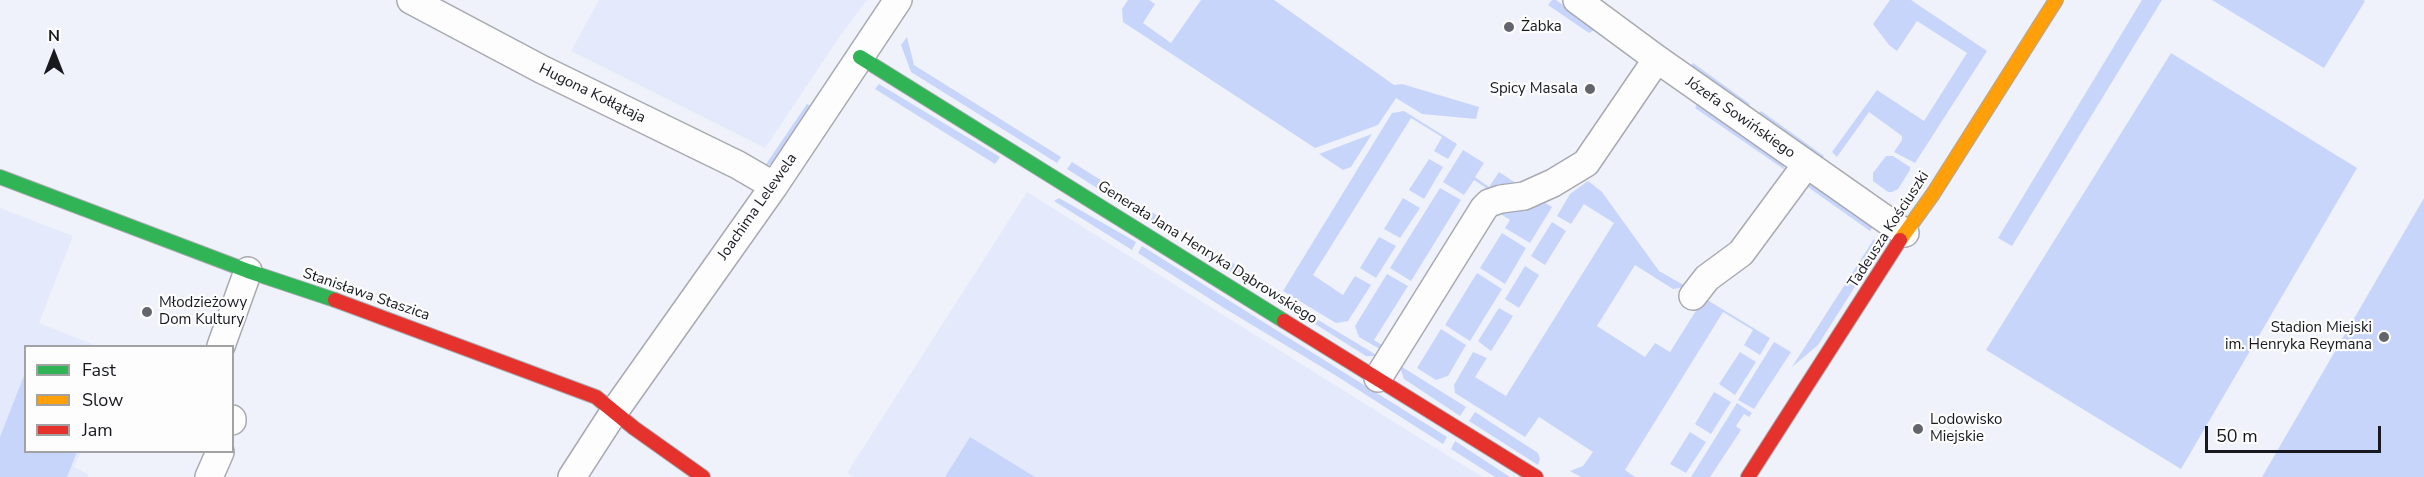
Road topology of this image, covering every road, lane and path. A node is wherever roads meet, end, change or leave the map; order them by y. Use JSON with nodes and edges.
{"nodes":[{"id":1,"x":411,"y":0,"type":"edge"},
{"id":2,"x":898,"y":0,"type":"edge"},
{"id":3,"x":1576,"y":0,"type":"edge"},
{"id":4,"x":2056,"y":0,"type":"edge"},
{"id":5,"x":860,"y":57,"type":"junction"},
{"id":6,"x":1656,"y":59,"type":"junction"},
{"id":7,"x":1806,"y":165,"type":"junction"},
{"id":8,"x":0,"y":177,"type":"edge"},
{"id":9,"x":774,"y":186,"type":"junction"},
{"id":10,"x":1905,"y":233,"type":"junction"},
{"id":11,"x":248,"y":272,"type":"junction"},
{"id":12,"x":1693,"y":296,"type":"dead end"},
{"id":13,"x":222,"y":345,"type":"edge"},
{"id":14,"x":1378,"y":378,"type":"junction"},
{"id":15,"x":614,"y":412,"type":"junction"},
{"id":16,"x":220,"y":453,"type":"edge"},
{"id":17,"x":209,"y":477,"type":"edge"},
{"id":18,"x":572,"y":477,"type":"edge"},
{"id":19,"x":703,"y":477,"type":"edge"},
{"id":20,"x":1536,"y":477,"type":"edge"},
{"id":21,"x":1748,"y":477,"type":"edge"}],
"edges":[{"from":1,"to":9,"type":"street","name":"Hugona Kołłątaja"},
{"from":2,"to":5,"type":"street","name":"Joachima Lelewela"},
{"from":3,"to":6,"type":"street","name":"Józefa Sowińskiego"},
{"from":4,"to":10,"type":"street","name":"Tadeusza Kościuszki"},
{"from":5,"to":9,"type":"street","name":"Joachima Lelewela"},
{"from":5,"to":14,"type":"street","name":"Generała Jana Henryka Dąbrowskiego"},
{"from":6,"to":7,"type":"street","name":"Józefa Sowińskiego"},
{"from":6,"to":14,"type":"street"},
{"from":7,"to":10,"type":"street","name":"Józefa Sowińskiego"},
{"from":7,"to":12,"type":"street"},
{"from":8,"to":11,"type":"street","name":"Stanisława Staszica"},
{"from":9,"to":15,"type":"street","name":"Joachima Lelewela"},
{"from":10,"to":21,"type":"street","name":"Tadeusza Kościuszki"},
{"from":11,"to":13,"type":"street"},
{"from":11,"to":15,"type":"street","name":"Stanisława Staszica"},
{"from":14,"to":20,"type":"street","name":"Generała Jana Henryka Dąbrowskiego"},
{"from":15,"to":18,"type":"street","name":"Joachima Lelewela"},
{"from":15,"to":19,"type":"street","name":"Stanisława Staszica"},
{"from":16,"to":17,"type":"street"}]}
